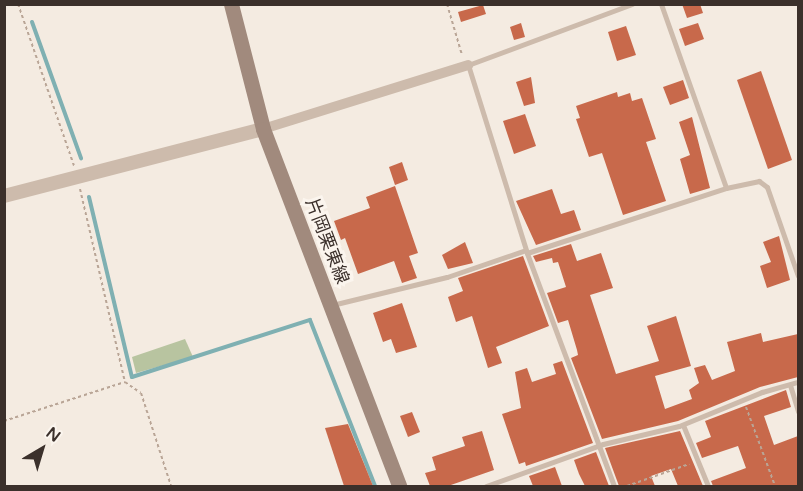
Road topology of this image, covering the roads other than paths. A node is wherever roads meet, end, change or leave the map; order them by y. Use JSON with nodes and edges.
{"nodes":[{"id":1,"x":231,"y":4,"type":"edge"},
{"id":2,"x":632,"y":4,"type":"edge"},
{"id":3,"x":661,"y":4,"type":"edge"},
{"id":4,"x":468,"y":65,"type":"junction"},
{"id":5,"x":263,"y":129,"type":"junction"},
{"id":6,"x":726,"y":188,"type":"junction"},
{"id":7,"x":4,"y":196,"type":"edge"},
{"id":8,"x":527,"y":252,"type":"junction"},
{"id":9,"x":798,"y":276,"type":"edge"},
{"id":10,"x":331,"y":306,"type":"junction"},
{"id":11,"x":798,"y":382,"type":"edge"},
{"id":12,"x":790,"y":385,"type":"junction"},
{"id":13,"x":798,"y":412,"type":"edge"},
{"id":14,"x":683,"y":425,"type":"junction"},
{"id":15,"x":599,"y":446,"type":"junction"},
{"id":16,"x":399,"y":486,"type":"edge"},
{"id":17,"x":486,"y":486,"type":"edge"},
{"id":18,"x":614,"y":486,"type":"edge"},
{"id":19,"x":708,"y":486,"type":"edge"}],
"edges":[{"from":1,"to":5,"type":"main road","name":"片岡栗東線"},
{"from":2,"to":4,"type":"lane"},
{"from":3,"to":6,"type":"lane"},
{"from":4,"to":5,"type":"street"},
{"from":4,"to":8,"type":"lane"},
{"from":5,"to":7,"type":"street"},
{"from":5,"to":10,"type":"main road","name":"片岡栗東線"},
{"from":6,"to":8,"type":"lane"},
{"from":6,"to":9,"type":"lane"},
{"from":8,"to":10,"type":"lane"},
{"from":8,"to":15,"type":"lane"},
{"from":10,"to":16,"type":"main road","name":"片岡栗東線"},
{"from":11,"to":12,"type":"lane"},
{"from":12,"to":13,"type":"lane"},
{"from":12,"to":14,"type":"lane"},
{"from":14,"to":15,"type":"lane"},
{"from":14,"to":19,"type":"lane"},
{"from":15,"to":17,"type":"lane"},
{"from":15,"to":18,"type":"lane"}]}
